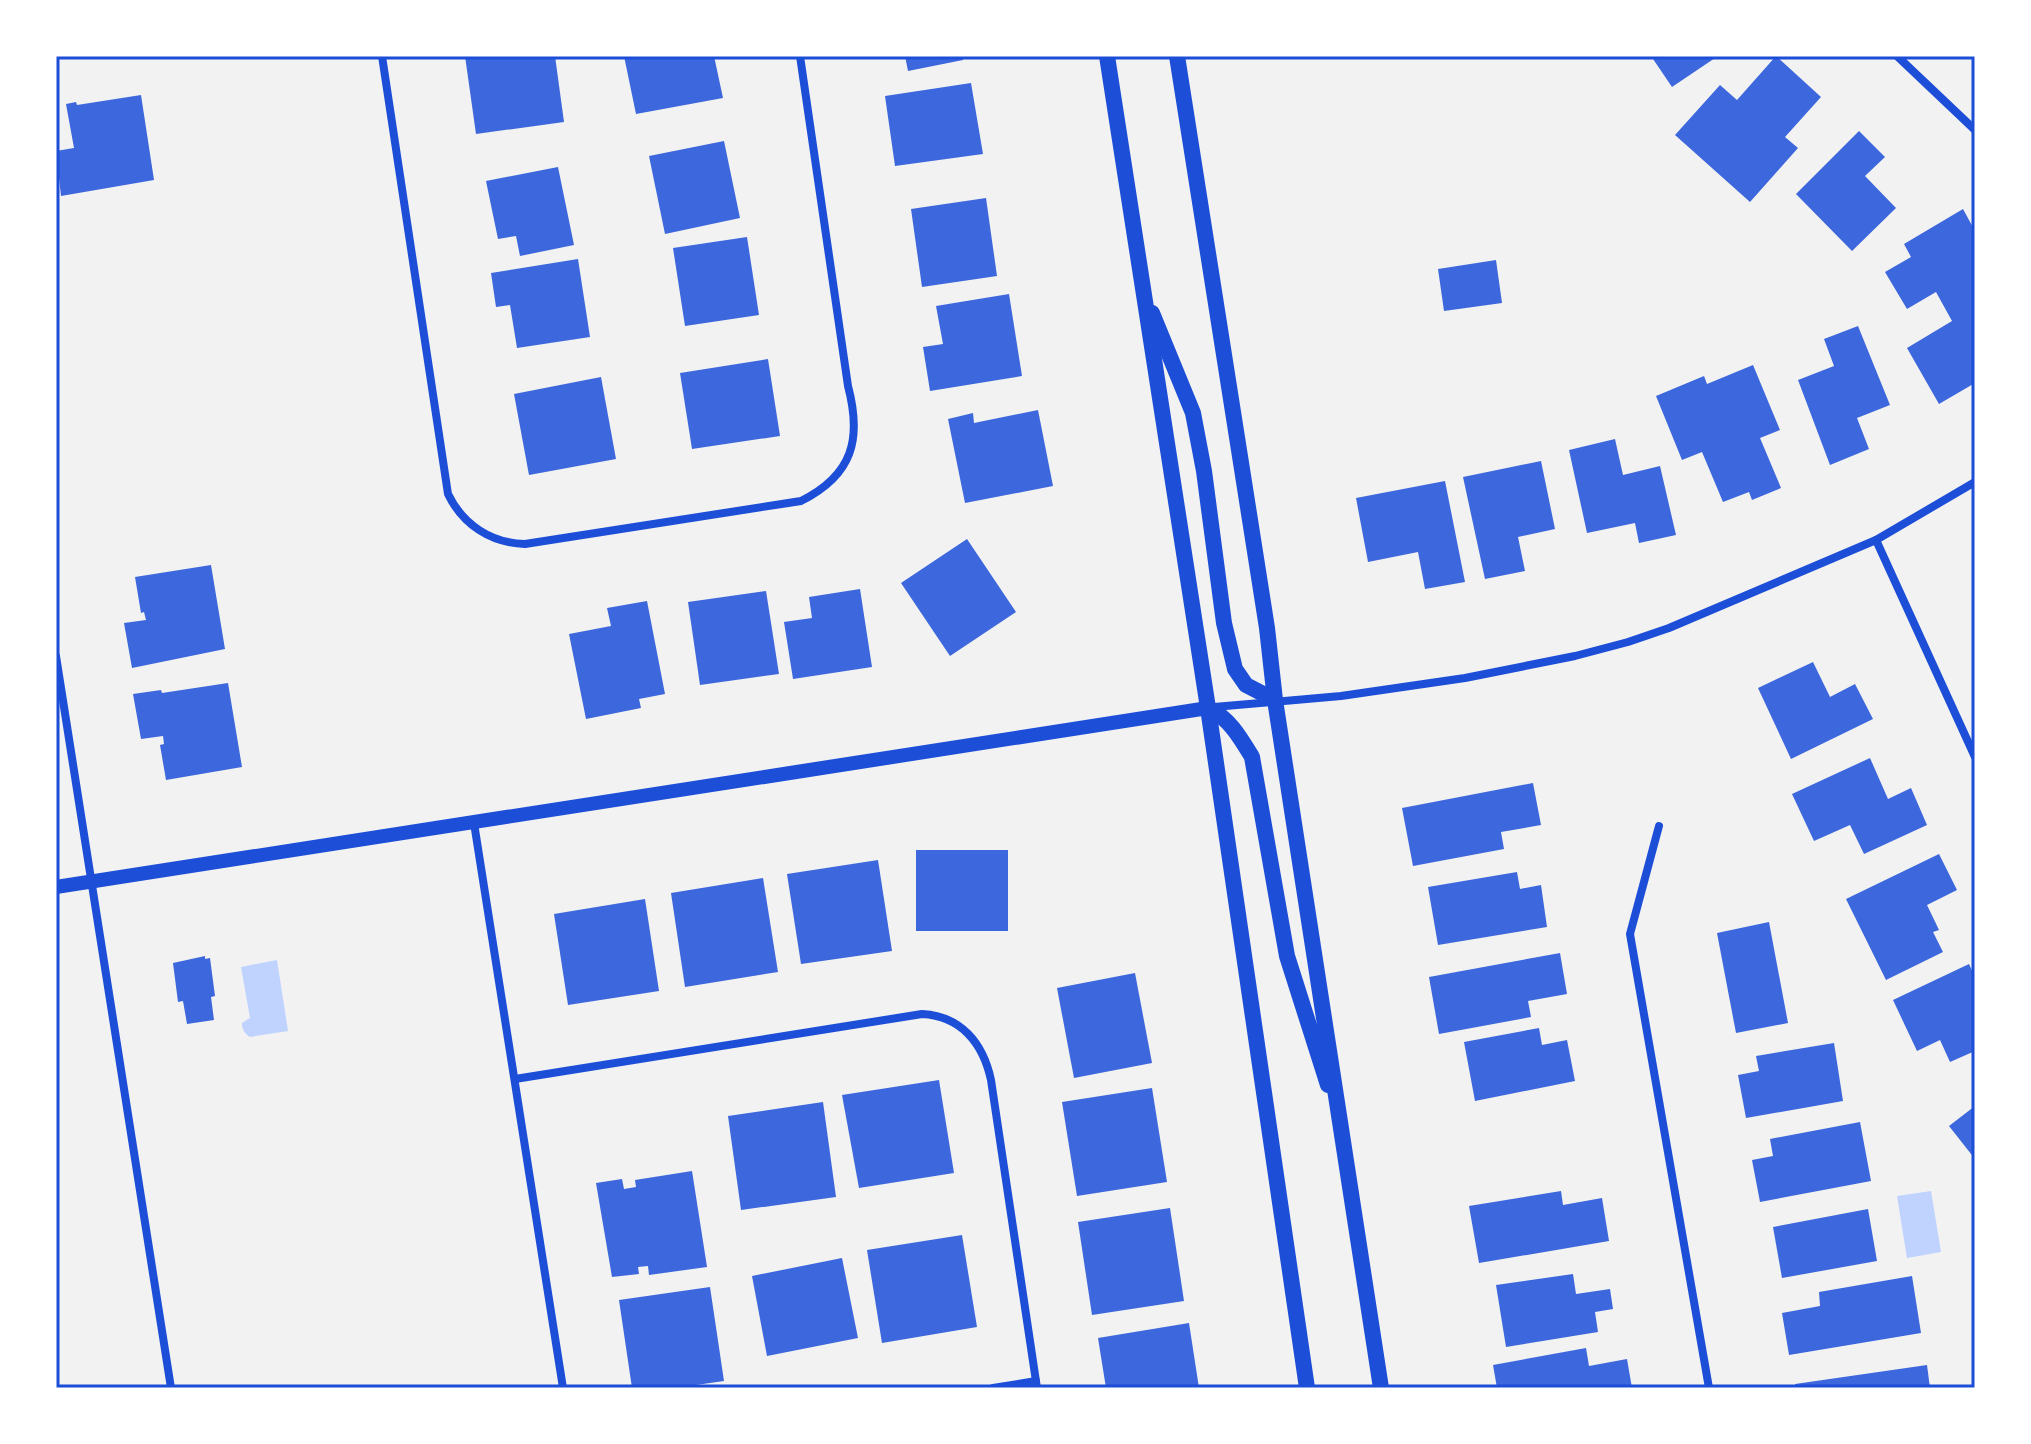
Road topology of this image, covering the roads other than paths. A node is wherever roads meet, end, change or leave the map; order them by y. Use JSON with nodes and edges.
{"nodes":[{"id":1,"x":382,"y":56,"type":"edge"},
{"id":2,"x":800,"y":56,"type":"edge"},
{"id":3,"x":1107,"y":56,"type":"edge"},
{"id":4,"x":1177,"y":56,"type":"edge"},
{"id":5,"x":1897,"y":56,"type":"edge"},
{"id":6,"x":1975,"y":130,"type":"edge"},
{"id":7,"x":1140,"y":282,"type":"junction"},
{"id":8,"x":1975,"y":482,"type":"edge"},
{"id":9,"x":1876,"y":540,"type":"junction"},
{"id":10,"x":56,"y":656,"type":"edge"},
{"id":11,"x":1275,"y":700,"type":"junction"},
{"id":12,"x":1208,"y":708,"type":"junction"},
{"id":13,"x":1975,"y":757,"type":"edge"},
{"id":14,"x":474,"y":823,"type":"junction"},
{"id":15,"x":1659,"y":826,"type":"dead end"},
{"id":16,"x":90,"y":882,"type":"junction"},
{"id":17,"x":56,"y":887,"type":"edge"},
{"id":18,"x":515,"y":1079,"type":"junction"},
{"id":19,"x":1340,"y":1116,"type":"junction"},
{"id":20,"x":1036,"y":1385,"type":"edge"},
{"id":21,"x":171,"y":1388,"type":"edge"},
{"id":22,"x":563,"y":1388,"type":"edge"},
{"id":23,"x":993,"y":1388,"type":"edge"},
{"id":24,"x":1307,"y":1388,"type":"edge"},
{"id":25,"x":1381,"y":1388,"type":"edge"},
{"id":26,"x":1709,"y":1388,"type":"edge"}],
"edges":[{"from":1,"to":2,"type":"street"},
{"from":3,"to":7,"type":"main road"},
{"from":4,"to":11,"type":"main road"},
{"from":5,"to":6,"type":"street"},
{"from":7,"to":11,"type":"main road"},
{"from":7,"to":12,"type":"main road"},
{"from":8,"to":9,"type":"street"},
{"from":9,"to":11,"type":"street"},
{"from":9,"to":13,"type":"street"},
{"from":10,"to":16,"type":"street"},
{"from":11,"to":12,"type":"street"},
{"from":11,"to":19,"type":"main road"},
{"from":12,"to":14,"type":"street"},
{"from":12,"to":19,"type":"main road"},
{"from":12,"to":24,"type":"main road"},
{"from":14,"to":16,"type":"street"},
{"from":14,"to":18,"type":"street"},
{"from":15,"to":26,"type":"street"},
{"from":16,"to":17,"type":"street"},
{"from":16,"to":21,"type":"street"},
{"from":18,"to":20,"type":"street"},
{"from":18,"to":22,"type":"street"},
{"from":19,"to":25,"type":"main road"},
{"from":20,"to":23,"type":"street"}]}
